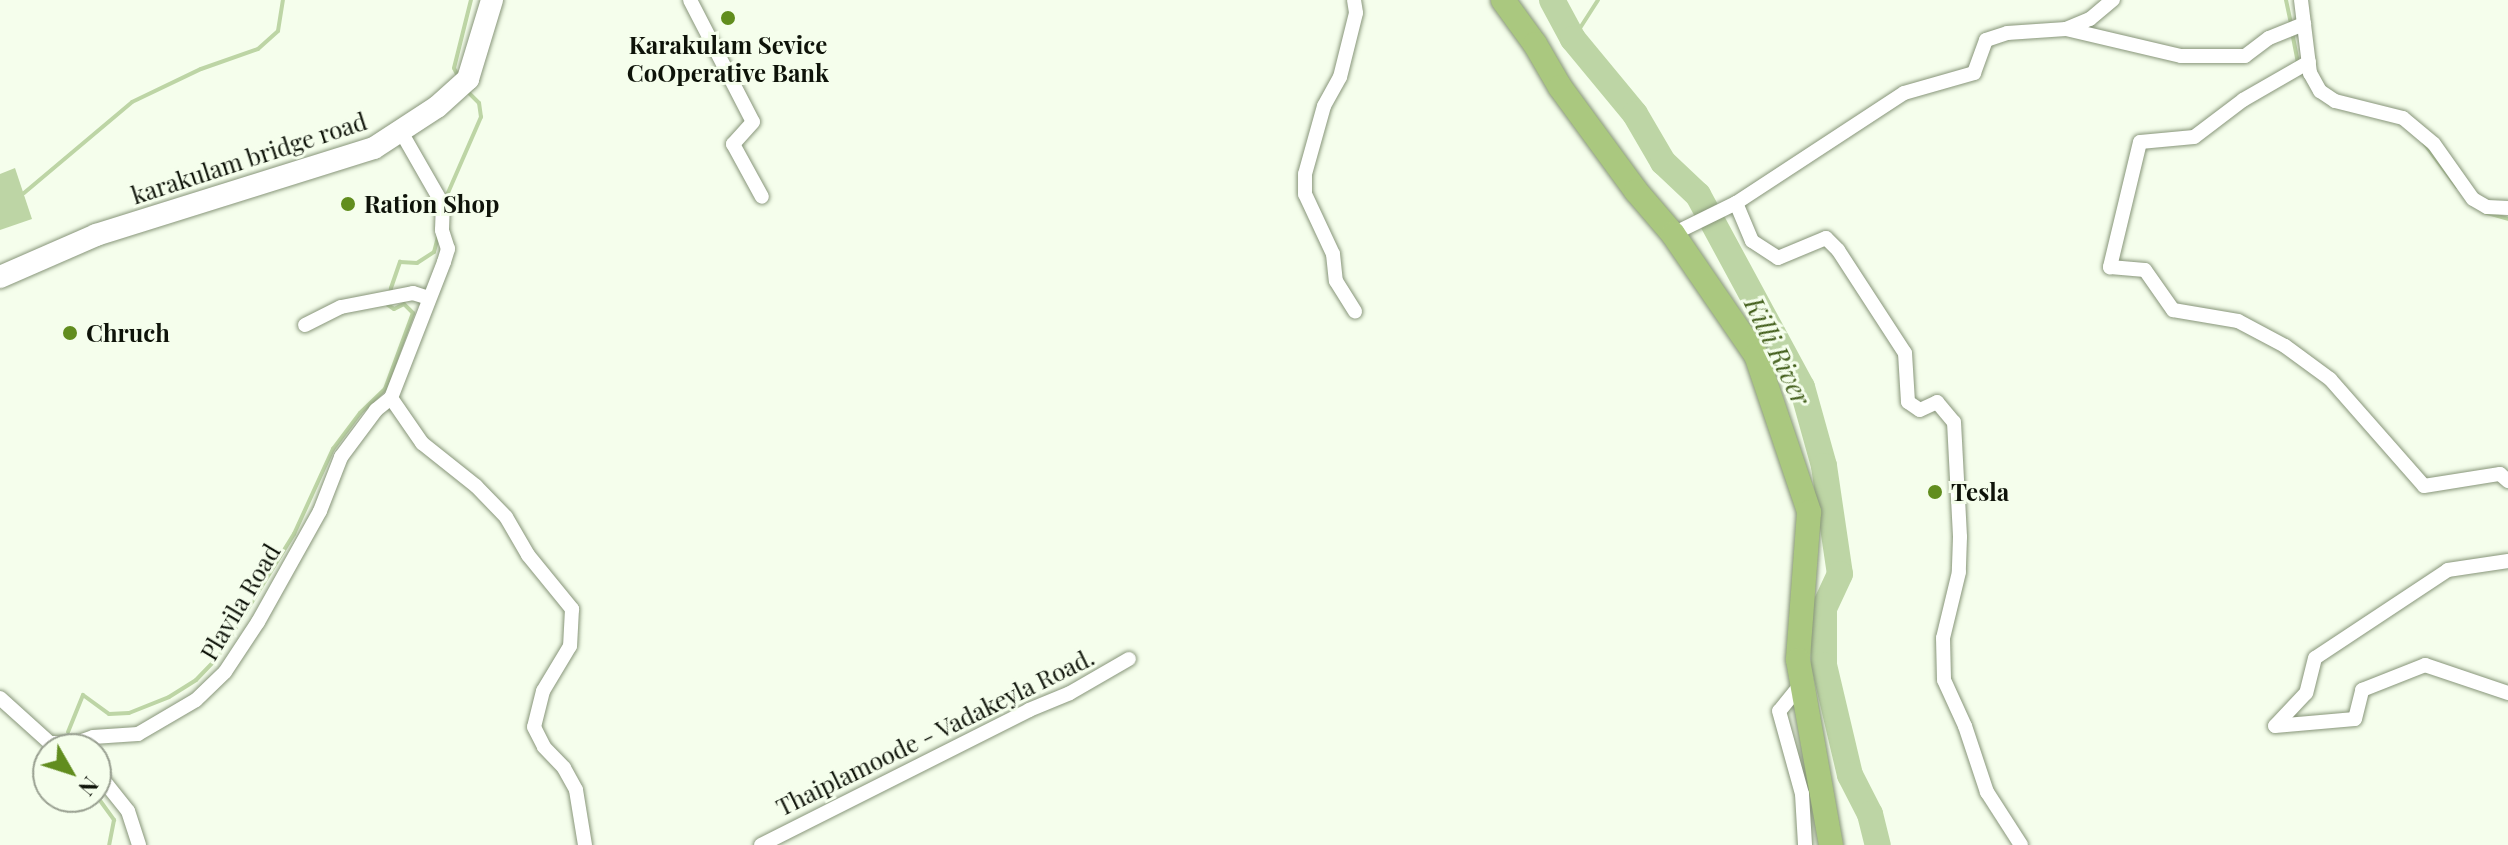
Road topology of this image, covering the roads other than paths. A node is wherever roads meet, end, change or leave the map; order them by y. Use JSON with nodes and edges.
{"nodes":[{"id":1,"x":492,"y":0,"type":"edge"},
{"id":2,"x":690,"y":0,"type":"edge"},
{"id":3,"x":1354,"y":0,"type":"edge"},
{"id":4,"x":1503,"y":0,"type":"edge"},
{"id":5,"x":2113,"y":0,"type":"edge"},
{"id":6,"x":2301,"y":0,"type":"edge"},
{"id":7,"x":2302,"y":24,"type":"junction"},
{"id":8,"x":2066,"y":29,"type":"junction"},
{"id":9,"x":2309,"y":62,"type":"junction"},
{"id":10,"x":400,"y":130,"type":"junction"},
{"id":11,"x":762,"y":197,"type":"dead end"},
{"id":12,"x":1736,"y":203,"type":"junction"},
{"id":13,"x":2508,"y":208,"type":"edge"},
{"id":14,"x":1673,"y":234,"type":"junction"},
{"id":15,"x":0,"y":277,"type":"edge"},
{"id":16,"x":428,"y":298,"type":"junction"},
{"id":17,"x":1355,"y":312,"type":"dead end"},
{"id":18,"x":305,"y":325,"type":"dead end"},
{"id":19,"x":391,"y":398,"type":"junction"},
{"id":20,"x":2508,"y":481,"type":"edge"},
{"id":21,"x":2508,"y":561,"type":"edge"},
{"id":22,"x":1129,"y":659,"type":"dead end"},
{"id":23,"x":1802,"y":683,"type":"junction"},
{"id":24,"x":2508,"y":693,"type":"edge"},
{"id":25,"x":0,"y":698,"type":"edge"},
{"id":26,"x":39,"y":733,"type":"edge"},
{"id":27,"x":112,"y":736,"type":"edge"},
{"id":28,"x":112,"y":791,"type":"edge"},
{"id":29,"x":139,"y":845,"type":"edge"},
{"id":30,"x":585,"y":845,"type":"edge"},
{"id":31,"x":761,"y":845,"type":"edge"},
{"id":32,"x":1805,"y":845,"type":"edge"},
{"id":33,"x":1831,"y":845,"type":"edge"},
{"id":34,"x":2021,"y":845,"type":"edge"}],
"edges":[{"from":1,"to":10,"type":"main road","name":"karakulam bridge road"},
{"from":2,"to":11,"type":"street"},
{"from":3,"to":17,"type":"street"},
{"from":4,"to":14,"type":"main road"},
{"from":5,"to":8,"type":"street"},
{"from":6,"to":7,"type":"street"},
{"from":7,"to":8,"type":"street"},
{"from":7,"to":9,"type":"street"},
{"from":8,"to":12,"type":"street"},
{"from":9,"to":13,"type":"street"},
{"from":9,"to":20,"type":"street"},
{"from":10,"to":15,"type":"main road","name":"karakulam bridge road"},
{"from":10,"to":16,"type":"street"},
{"from":12,"to":14,"type":"street"},
{"from":12,"to":34,"type":"street"},
{"from":14,"to":23,"type":"main road"},
{"from":16,"to":18,"type":"street"},
{"from":16,"to":19,"type":"street"},
{"from":19,"to":27,"type":"street","name":"Plavila Road"},
{"from":19,"to":30,"type":"street"},
{"from":21,"to":24,"type":"street"},
{"from":22,"to":31,"type":"street","name":"Thaiplamoode - Vadakeyla Road."},
{"from":23,"to":32,"type":"street"},
{"from":23,"to":33,"type":"main road"},
{"from":25,"to":26,"type":"street","name":"Plavila Road"},
{"from":28,"to":29,"type":"street"}]}
